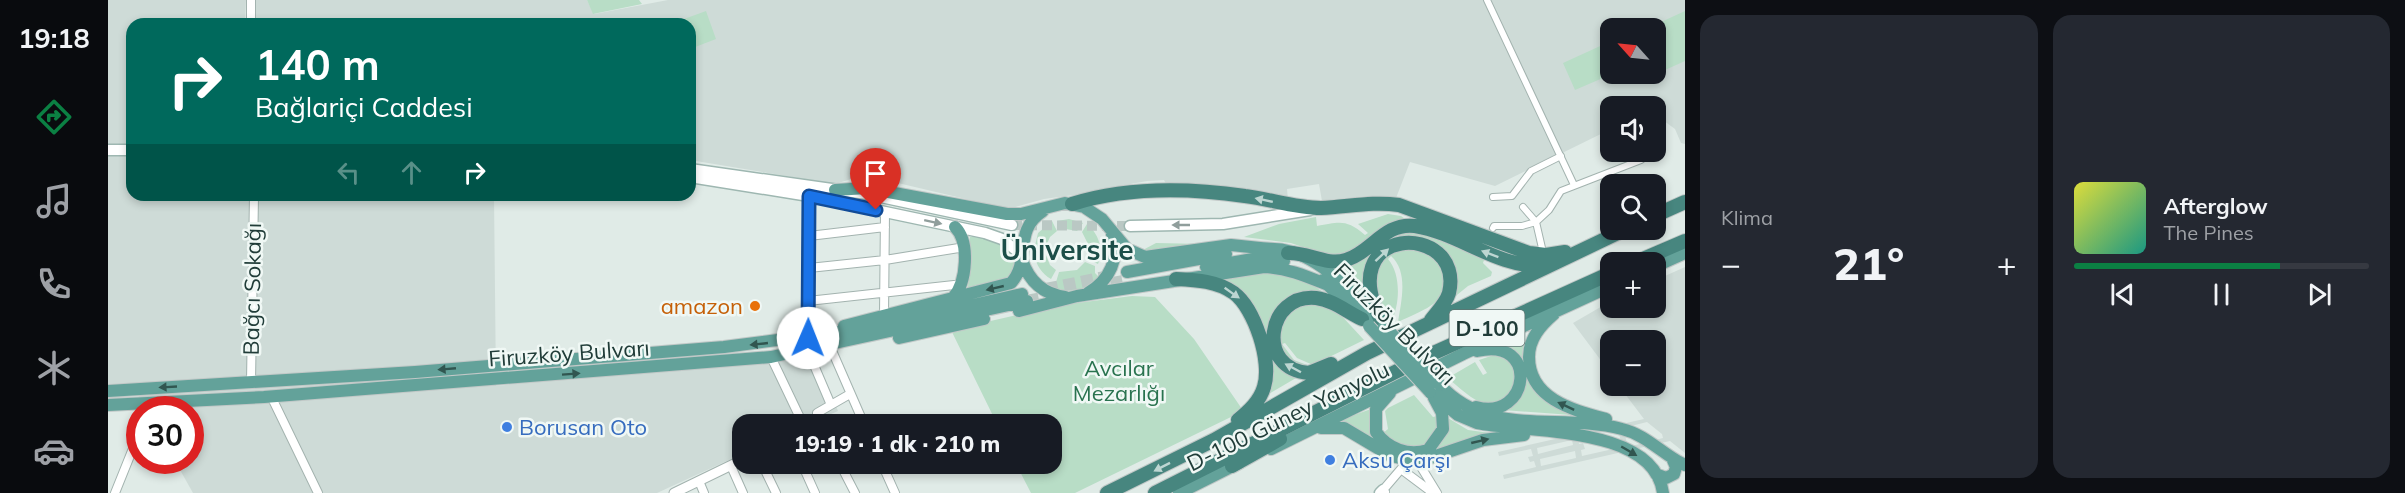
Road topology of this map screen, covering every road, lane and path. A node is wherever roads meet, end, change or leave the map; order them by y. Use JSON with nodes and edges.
{"nodes":[{"id":1,"x":251,"y":0,"type":"edge"},
{"id":2,"x":1487,"y":0,"type":"edge"},
{"id":3,"x":251,"y":18,"type":"edge"},
{"id":4,"x":108,"y":150,"type":"edge"},
{"id":5,"x":126,"y":150,"type":"edge"},
{"id":6,"x":1561,"y":156,"type":"junction"},
{"id":7,"x":1633,"y":162,"type":"edge"},
{"id":8,"x":696,"y":170,"type":"edge"},
{"id":9,"x":696,"y":178,"type":"edge"},
{"id":10,"x":1574,"y":185,"type":"junction"},
{"id":11,"x":835,"y":190,"type":"junction"},
{"id":12,"x":1685,"y":195,"type":"edge"},
{"id":13,"x":809,"y":196,"type":"junction"},
{"id":14,"x":1493,"y":196,"type":"dead end"},
{"id":15,"x":1512,"y":196,"type":"junction"},
{"id":16,"x":254,"y":201,"type":"edge"},
{"id":17,"x":1685,"y":202,"type":"edge"},
{"id":18,"x":1072,"y":204,"type":"junction"},
{"id":19,"x":1050,"y":207,"type":"junction"},
{"id":20,"x":1666,"y":207,"type":"edge"},
{"id":21,"x":1322,"y":208,"type":"junction"},
{"id":22,"x":1666,"y":210,"type":"edge"},
{"id":23,"x":885,"y":212,"type":"junction"},
{"id":24,"x":1536,"y":222,"type":"junction"},
{"id":25,"x":1012,"y":225,"type":"tunnel mouth"},
{"id":26,"x":1130,"y":226,"type":"tunnel mouth"},
{"id":27,"x":885,"y":227,"type":"junction"},
{"id":28,"x":955,"y":227,"type":"junction"},
{"id":29,"x":1493,"y":228,"type":"dead end"},
{"id":30,"x":1112,"y":233,"type":"junction"},
{"id":31,"x":809,"y":236,"type":"junction"},
{"id":32,"x":1601,"y":240,"type":"edge"},
{"id":33,"x":1685,"y":241,"type":"edge"},
{"id":34,"x":1589,"y":245,"type":"junction"},
{"id":35,"x":965,"y":247,"type":"junction"},
{"id":36,"x":1542,"y":248,"type":"dead end"},
{"id":37,"x":1270,"y":249,"type":"junction"},
{"id":38,"x":1659,"y":252,"type":"edge"},
{"id":39,"x":1288,"y":253,"type":"junction"},
{"id":40,"x":1685,"y":253,"type":"edge"},
{"id":41,"x":1022,"y":257,"type":"junction"},
{"id":42,"x":885,"y":260,"type":"junction"},
{"id":43,"x":1666,"y":262,"type":"edge"},
{"id":44,"x":1547,"y":266,"type":"junction"},
{"id":45,"x":808,"y":268,"type":"junction"},
{"id":46,"x":1600,"y":278,"type":"edge"},
{"id":47,"x":1176,"y":279,"type":"junction"},
{"id":48,"x":1328,"y":285,"type":"junction"},
{"id":49,"x":1600,"y":290,"type":"edge"},
{"id":50,"x":954,"y":291,"type":"junction"},
{"id":51,"x":885,"y":293,"type":"junction"},
{"id":52,"x":1077,"y":296,"type":"junction"},
{"id":53,"x":808,"y":301,"type":"junction"},
{"id":54,"x":1566,"y":304,"type":"junction"},
{"id":55,"x":884,"y":315,"type":"junction"},
{"id":56,"x":1366,"y":322,"type":"junction"},
{"id":57,"x":1428,"y":324,"type":"junction"},
{"id":58,"x":1384,"y":326,"type":"junction"},
{"id":59,"x":811,"y":342,"type":"junction"},
{"id":60,"x":830,"y":346,"type":"junction"},
{"id":61,"x":1367,"y":353,"type":"junction"},
{"id":62,"x":1463,"y":354,"type":"junction"},
{"id":63,"x":771,"y":357,"type":"junction"},
{"id":64,"x":558,"y":360,"type":"junction"},
{"id":65,"x":338,"y":377,"type":"junction"},
{"id":66,"x":511,"y":378,"type":"junction"},
{"id":67,"x":251,"y":382,"type":"junction"},
{"id":68,"x":1404,"y":382,"type":"junction"},
{"id":69,"x":1366,"y":386,"type":"junction"},
{"id":70,"x":1435,"y":389,"type":"junction"},
{"id":71,"x":108,"y":391,"type":"edge"},
{"id":72,"x":850,"y":394,"type":"junction"},
{"id":73,"x":198,"y":396,"type":"edge"},
{"id":74,"x":271,"y":396,"type":"junction"},
{"id":75,"x":204,"y":400,"type":"edge"},
{"id":76,"x":1460,"y":404,"type":"junction"},
{"id":77,"x":108,"y":405,"type":"edge"},
{"id":78,"x":831,"y":405,"type":"junction"},
{"id":79,"x":126,"y":406,"type":"edge"},
{"id":80,"x":798,"y":414,"type":"edge"},
{"id":81,"x":817,"y":414,"type":"edge"},
{"id":82,"x":859,"y":414,"type":"edge"},
{"id":83,"x":1309,"y":430,"type":"junction"},
{"id":84,"x":1558,"y":433,"type":"junction"},
{"id":85,"x":1214,"y":440,"type":"junction"},
{"id":86,"x":1657,"y":445,"type":"junction"},
{"id":87,"x":1672,"y":458,"type":"junction"},
{"id":88,"x":1418,"y":462,"type":"junction"},
{"id":89,"x":1685,"y":465,"type":"edge"},
{"id":90,"x":126,"y":466,"type":"edge"},
{"id":91,"x":731,"y":466,"type":"joint"},
{"id":92,"x":1232,"y":466,"type":"junction"},
{"id":93,"x":1655,"y":472,"type":"junction"},
{"id":94,"x":767,"y":474,"type":"edge"},
{"id":95,"x":806,"y":474,"type":"edge"},
{"id":96,"x":845,"y":474,"type":"edge"},
{"id":97,"x":886,"y":474,"type":"edge"},
{"id":98,"x":699,"y":481,"type":"junction"},
{"id":99,"x":1383,"y":492,"type":"edge"},
{"id":100,"x":115,"y":493,"type":"edge"},
{"id":101,"x":318,"y":493,"type":"edge"},
{"id":102,"x":674,"y":493,"type":"edge"},
{"id":103,"x":704,"y":493,"type":"edge"},
{"id":104,"x":743,"y":493,"type":"edge"},
{"id":105,"x":776,"y":493,"type":"edge"},
{"id":106,"x":815,"y":493,"type":"edge"},
{"id":107,"x":855,"y":493,"type":"edge"},
{"id":108,"x":895,"y":493,"type":"edge"},
{"id":109,"x":1107,"y":493,"type":"edge"},
{"id":110,"x":1155,"y":493,"type":"edge"},
{"id":111,"x":1179,"y":493,"type":"edge"},
{"id":112,"x":1435,"y":493,"type":"edge"},
{"id":113,"x":1664,"y":493,"type":"edge"}],
"edges":[{"from":1,"to":3,"type":"street"},
{"from":2,"to":6,"type":"street"},
{"from":4,"to":5,"type":"main road"},
{"from":6,"to":10,"type":"street"},
{"from":6,"to":15,"type":"street"},
{"from":7,"to":10,"type":"street"},
{"from":8,"to":11,"type":"main road"},
{"from":9,"to":13,"type":"main road"},
{"from":10,"to":24,"type":"street"},
{"from":11,"to":19,"type":"main road"},
{"from":11,"to":25,"type":"main road"},
{"from":12,"to":20,"type":"main road"},
{"from":13,"to":23,"type":"main road"},
{"from":13,"to":31,"type":"street"},
{"from":14,"to":15,"type":"street"},
{"from":15,"to":24,"type":"street"},
{"from":16,"to":67,"type":"street","name":"Bağcı Sokağı"},
{"from":17,"to":22,"type":"highway"},
{"from":18,"to":19,"type":"main road"},
{"from":21,"to":18,"type":"highway","one_way":true},
{"from":18,"to":30,"type":"main road"},
{"from":19,"to":41,"type":"main road"},
{"from":21,"to":26,"type":"main road","one_way":true},
{"from":21,"to":34,"type":"highway"},
{"from":23,"to":27,"type":"street"},
{"from":23,"to":28,"type":"main road","one_way":true},
{"from":24,"to":29,"type":"street"},
{"from":24,"to":36,"type":"street"},
{"from":27,"to":31,"type":"street"},
{"from":27,"to":42,"type":"street"},
{"from":28,"to":35,"type":"main road"},
{"from":28,"to":41,"type":"main road"},
{"from":30,"to":37,"type":"main road"},
{"from":30,"to":52,"type":"main road"},
{"from":31,"to":45,"type":"street"},
{"from":32,"to":34,"type":"highway","number":"D-100"},
{"from":33,"to":38,"type":"highway"},
{"from":34,"to":44,"type":"highway","number":"D-100"},
{"from":35,"to":42,"type":"street"},
{"from":35,"to":50,"type":"main road"},
{"from":37,"to":39,"type":"main road","name":"Firuzköy Bulvarı"},
{"from":37,"to":48,"type":"main road","name":"Firuzköy Bulvarı"},
{"from":44,"to":39,"type":"highway","one_way":true},
{"from":39,"to":58,"type":"main road","name":"Firuzköy Bulvarı"},
{"from":40,"to":43,"type":"main road"},
{"from":41,"to":50,"type":"main road","one_way":true},
{"from":41,"to":52,"type":"main road"},
{"from":42,"to":45,"type":"street"},
{"from":42,"to":51,"type":"street"},
{"from":44,"to":57,"type":"highway","number":"D-100"},
{"from":45,"to":53,"type":"street"},
{"from":46,"to":69,"type":"highway","number":"D-100"},
{"from":47,"to":48,"type":"main road"},
{"from":47,"to":52,"type":"main road"},
{"from":47,"to":85,"type":"highway","one_way":true},
{"from":48,"to":56,"type":"main road","name":"Firuzköy Bulvarı"},
{"from":49,"to":54,"type":"main road","name":"D-100 Güney Yanyolu"},
{"from":50,"to":51,"type":"street"},
{"from":50,"to":55,"type":"main road"},
{"from":51,"to":53,"type":"street"},
{"from":51,"to":55,"type":"street"},
{"from":52,"to":60,"type":"main road"},
{"from":53,"to":59,"type":"street"},
{"from":54,"to":62,"type":"main road","name":"D-100 Güney Yanyolu"},
{"from":86,"to":54,"type":"main road","one_way":true},
{"from":55,"to":59,"type":"main road"},
{"from":61,"to":56,"type":"highway","one_way":true},
{"from":56,"to":70,"type":"main road","name":"Firuzköy Bulvarı","bridge":true},
{"from":58,"to":57,"type":"highway","one_way":true},
{"from":57,"to":61,"type":"highway","number":"D-100"},
{"from":58,"to":70,"type":"main road","name":"Firuzköy Bulvarı","bridge":true},
{"from":59,"to":60,"type":"main road","name":"Firuzköy Bulvarı"},
{"from":59,"to":60,"type":"main road","name":"Firuzköy Bulvarı"},
{"from":59,"to":63,"type":"main road","name":"Firuzköy Bulvarı"},
{"from":59,"to":64,"type":"main road","name":"Firuzköy Bulvarı","one_way":true},
{"from":59,"to":78,"type":"street"},
{"from":60,"to":72,"type":"street"},
{"from":61,"to":85,"type":"highway","number":"D-100"},
{"from":62,"to":68,"type":"main road","name":"D-100 Güney Yanyolu"},
{"from":62,"to":76,"type":"main road"},
{"from":66,"to":63,"type":"main road","name":"Firuzköy Bulvarı","one_way":true},
{"from":63,"to":80,"type":"street"},
{"from":64,"to":65,"type":"main road","name":"Firuzköy Bulvarı","one_way":true},
{"from":64,"to":66,"type":"main road"},
{"from":65,"to":67,"type":"main road","name":"Firuzköy Bulvarı"},
{"from":65,"to":74,"type":"main road"},
{"from":66,"to":74,"type":"main road","name":"Firuzköy Bulvarı"},
{"from":67,"to":71,"type":"main road","name":"Firuzköy Bulvarı","one_way":true},
{"from":67,"to":73,"type":"main road"},
{"from":68,"to":70,"type":"main road"},
{"from":68,"to":83,"type":"main road","name":"D-100 Güney Yanyolu"},
{"from":69,"to":92,"type":"highway"},
{"from":69,"to":110,"type":"highway","number":"D-100"},
{"from":70,"to":76,"type":"main road","name":"Firuzköy Bulvarı"},
{"from":70,"to":84,"type":"main road","name":"Firuzköy Bulvarı"},
{"from":72,"to":78,"type":"street"},
{"from":72,"to":82,"type":"street"},
{"from":74,"to":75,"type":"main road","name":"Firuzköy Bulvarı"},
{"from":74,"to":101,"type":"street"},
{"from":76,"to":86,"type":"main road"},
{"from":77,"to":79,"type":"main road","name":"Firuzköy Bulvarı"},
{"from":78,"to":81,"type":"street"},
{"from":83,"to":88,"type":"main road"},
{"from":83,"to":92,"type":"main road","name":"D-100 Güney Yanyolu"},
{"from":88,"to":84,"type":"main road","one_way":true},
{"from":84,"to":93,"type":"main road","one_way":true},
{"from":85,"to":109,"type":"highway","number":"D-100","one_way":true},
{"from":86,"to":87,"type":"main road"},
{"from":87,"to":89,"type":"main road"},
{"from":87,"to":93,"type":"main road"},
{"from":88,"to":112,"type":"street"},
{"from":90,"to":100,"type":"street"},
{"from":91,"to":98,"type":"street"},
{"from":91,"to":104,"type":"street"},
{"from":92,"to":111,"type":"main road","name":"D-100 Güney Yanyolu"},
{"from":93,"to":113,"type":"main road"},
{"from":94,"to":105,"type":"street"},
{"from":95,"to":106,"type":"street"},
{"from":96,"to":107,"type":"street"},
{"from":97,"to":108,"type":"street"},
{"from":98,"to":102,"type":"street"},
{"from":98,"to":103,"type":"street"},
{"from":99,"to":112,"type":"street"}]}
